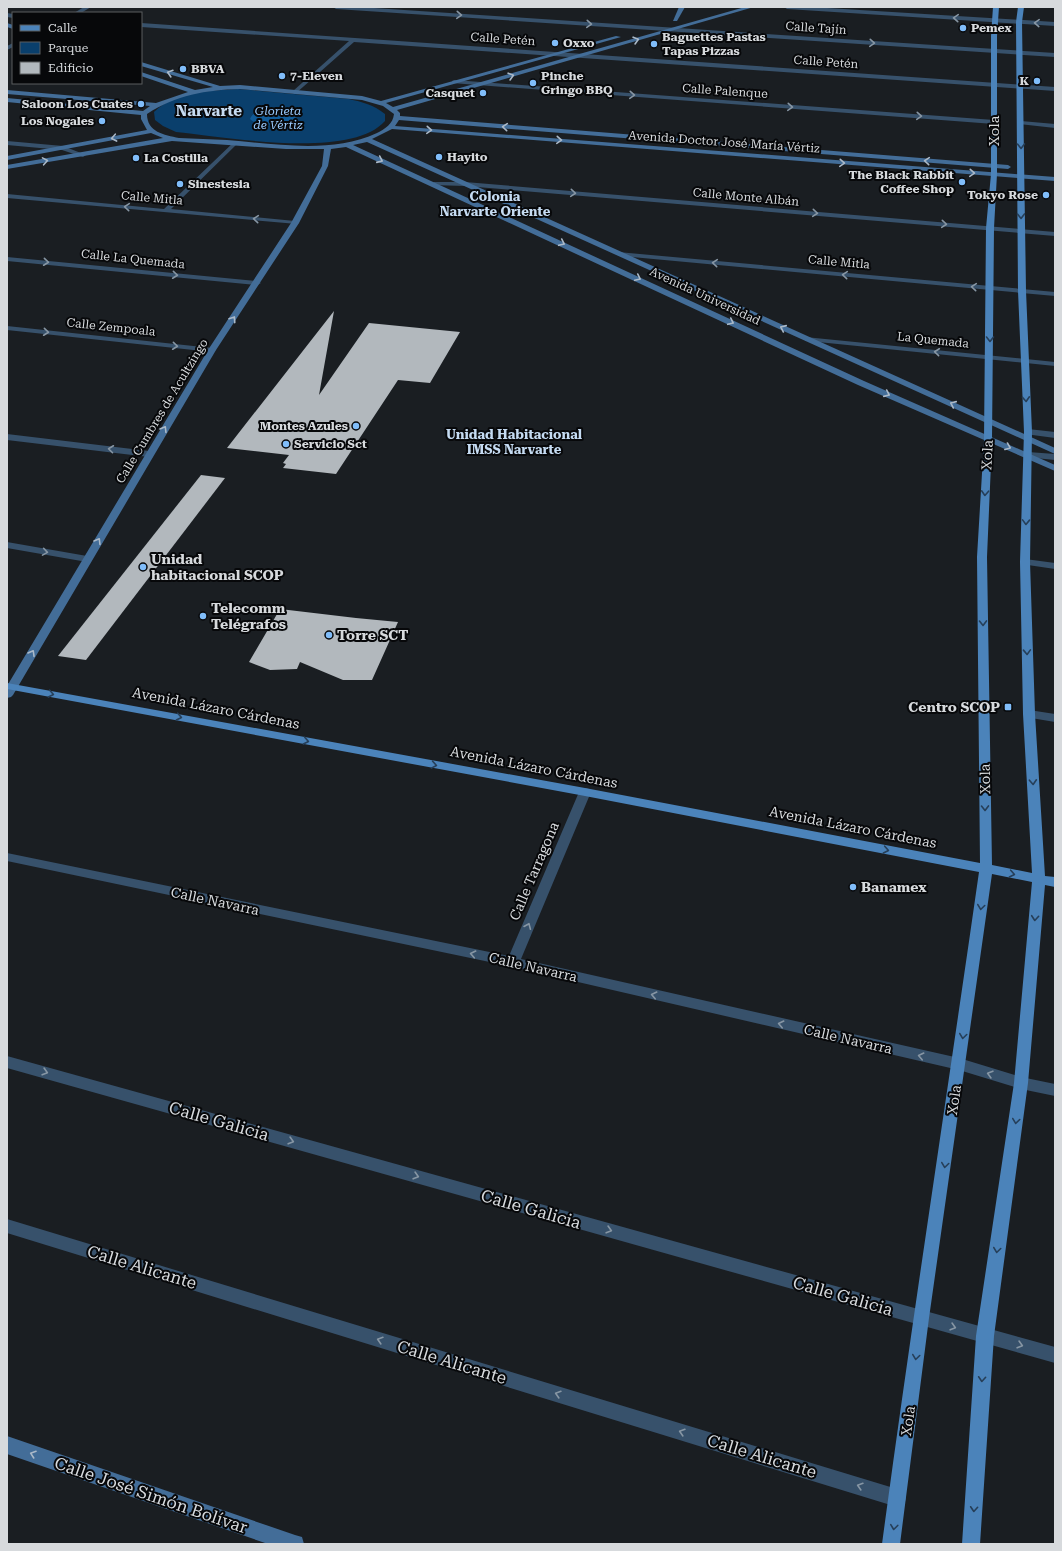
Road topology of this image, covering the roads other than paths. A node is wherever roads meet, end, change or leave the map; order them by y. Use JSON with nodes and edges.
{"nodes":[{"id":1,"x":88,"y":7,"type":"edge"},
{"id":2,"x":336,"y":7,"type":"edge"},
{"id":3,"x":682,"y":7,"type":"edge"},
{"id":4,"x":751,"y":7,"type":"edge"},
{"id":5,"x":787,"y":7,"type":"edge"},
{"id":6,"x":996,"y":7,"type":"edge"},
{"id":7,"x":1021,"y":7,"type":"edge"},
{"id":8,"x":78,"y":12,"type":"edge"},
{"id":9,"x":683,"y":18,"type":"dead end"},
{"id":10,"x":675,"y":20,"type":"junction"},
{"id":11,"x":995,"y":20,"type":"junction"},
{"id":12,"x":1019,"y":22,"type":"junction"},
{"id":13,"x":142,"y":24,"type":"edge"},
{"id":14,"x":1055,"y":24,"type":"edge"},
{"id":15,"x":650,"y":28,"type":"junction"},
{"id":16,"x":672,"y":29,"type":"junction"},
{"id":17,"x":628,"y":34,"type":"dead end"},
{"id":18,"x":621,"y":36,"type":"dead end"},
{"id":19,"x":353,"y":40,"type":"junction"},
{"id":20,"x":995,"y":51,"type":"junction"},
{"id":21,"x":557,"y":53,"type":"junction"},
{"id":22,"x":1020,"y":53,"type":"junction"},
{"id":23,"x":582,"y":55,"type":"junction"},
{"id":24,"x":1055,"y":55,"type":"edge"},
{"id":25,"x":142,"y":64,"type":"edge"},
{"id":26,"x":142,"y":74,"type":"edge"},
{"id":27,"x":454,"y":82,"type":"junction"},
{"id":28,"x":482,"y":84,"type":"junction"},
{"id":29,"x":994,"y":85,"type":"junction"},
{"id":30,"x":1020,"y":86,"type":"junction"},
{"id":31,"x":221,"y":88,"type":"junction"},
{"id":32,"x":1055,"y":89,"type":"edge"},
{"id":33,"x":7,"y":92,"type":"edge"},
{"id":34,"x":196,"y":92,"type":"junction"},
{"id":35,"x":295,"y":92,"type":"junction"},
{"id":36,"x":7,"y":100,"type":"edge"},
{"id":37,"x":381,"y":103,"type":"junction"},
{"id":38,"x":156,"y":105,"type":"junction"},
{"id":39,"x":393,"y":109,"type":"junction"},
{"id":40,"x":144,"y":113,"type":"junction"},
{"id":41,"x":397,"y":118,"type":"junction"},
{"id":42,"x":994,"y":122,"type":"junction"},
{"id":43,"x":1021,"y":123,"type":"junction"},
{"id":44,"x":1055,"y":126,"type":"edge"},
{"id":45,"x":390,"y":127,"type":"junction"},
{"id":46,"x":152,"y":131,"type":"junction"},
{"id":47,"x":176,"y":138,"type":"junction"},
{"id":48,"x":366,"y":139,"type":"junction"},
{"id":49,"x":7,"y":143,"type":"edge"},
{"id":50,"x":235,"y":143,"type":"junction"},
{"id":51,"x":345,"y":144,"type":"junction"},
{"id":52,"x":328,"y":147,"type":"junction"},
{"id":53,"x":63,"y":148,"type":"junction"},
{"id":54,"x":83,"y":154,"type":"junction"},
{"id":55,"x":7,"y":158,"type":"edge"},
{"id":56,"x":994,"y":166,"type":"junction"},
{"id":57,"x":7,"y":167,"type":"edge"},
{"id":58,"x":1023,"y":171,"type":"junction"},
{"id":59,"x":994,"y":174,"type":"junction"},
{"id":60,"x":1055,"y":179,"type":"edge"},
{"id":61,"x":434,"y":184,"type":"junction"},
{"id":62,"x":465,"y":184,"type":"junction"},
{"id":63,"x":7,"y":196,"type":"edge"},
{"id":64,"x":165,"y":211,"type":"junction"},
{"id":65,"x":295,"y":223,"type":"junction"},
{"id":66,"x":556,"y":225,"type":"junction"},
{"id":67,"x":990,"y":228,"type":"junction"},
{"id":68,"x":535,"y":231,"type":"junction"},
{"id":69,"x":1022,"y":231,"type":"junction"},
{"id":70,"x":1055,"y":234,"type":"edge"},
{"id":71,"x":621,"y":254,"type":"junction"},
{"id":72,"x":7,"y":259,"type":"edge"},
{"id":73,"x":257,"y":283,"type":"junction"},
{"id":74,"x":990,"y":288,"type":"junction"},
{"id":75,"x":1022,"y":291,"type":"junction"},
{"id":76,"x":1055,"y":294,"type":"edge"},
{"id":77,"x":7,"y":328,"type":"edge"},
{"id":78,"x":808,"y":339,"type":"junction"},
{"id":79,"x":212,"y":350,"type":"junction"},
{"id":80,"x":990,"y":358,"type":"junction"},
{"id":81,"x":1024,"y":361,"type":"junction"},
{"id":82,"x":1055,"y":364,"type":"edge"},
{"id":83,"x":872,"y":378,"type":"junction"},
{"id":84,"x":988,"y":420,"type":"junction"},
{"id":85,"x":1028,"y":435,"type":"junction"},
{"id":86,"x":1055,"y":435,"type":"edge"},
{"id":87,"x":7,"y":437,"type":"edge"},
{"id":88,"x":988,"y":440,"type":"junction"},
{"id":89,"x":1055,"y":450,"type":"edge"},
{"id":90,"x":149,"y":454,"type":"junction"},
{"id":91,"x":1028,"y":455,"type":"junction"},
{"id":92,"x":1055,"y":457,"type":"edge"},
{"id":93,"x":1055,"y":468,"type":"edge"},
{"id":94,"x":7,"y":546,"type":"edge"},
{"id":95,"x":87,"y":559,"type":"junction"},
{"id":96,"x":1025,"y":562,"type":"junction"},
{"id":97,"x":1055,"y":566,"type":"edge"},
{"id":98,"x":9,"y":689,"type":"edge"},
{"id":99,"x":1029,"y":714,"type":"junction"},
{"id":100,"x":1055,"y":718,"type":"edge"},
{"id":101,"x":585,"y":792,"type":"junction"},
{"id":102,"x":7,"y":857,"type":"edge"},
{"id":103,"x":986,"y":869,"type":"junction"},
{"id":104,"x":1039,"y":879,"type":"junction"},
{"id":105,"x":1055,"y":882,"type":"edge"},
{"id":106,"x":513,"y":962,"type":"junction"},
{"id":107,"x":7,"y":1062,"type":"edge"},
{"id":108,"x":959,"y":1064,"type":"junction"},
{"id":109,"x":1021,"y":1083,"type":"junction"},
{"id":110,"x":1055,"y":1090,"type":"edge"},
{"id":111,"x":7,"y":1226,"type":"edge"},
{"id":112,"x":921,"y":1318,"type":"junction"},
{"id":113,"x":985,"y":1336,"type":"junction"},
{"id":114,"x":1055,"y":1355,"type":"edge"},
{"id":115,"x":7,"y":1445,"type":"edge"},
{"id":116,"x":897,"y":1498,"type":"junction"},
{"id":117,"x":295,"y":1544,"type":"edge"},
{"id":118,"x":891,"y":1544,"type":"edge"},
{"id":119,"x":971,"y":1544,"type":"edge"}],
"edges":[{"from":1,"to":8,"type":"street"},
{"from":2,"to":15,"type":"street","name":"Calle Tajín","one_way":true},
{"from":3,"to":10,"type":"main road"},
{"from":4,"to":16,"type":"main road"},
{"from":11,"to":5,"type":"street","one_way":true},
{"from":6,"to":11,"type":"main road","name":"Xola"},
{"from":7,"to":12,"type":"main road","name":"Xola"},
{"from":9,"to":10,"type":"main road"},
{"from":10,"to":15,"type":"main road"},
{"from":11,"to":12,"type":"street"},
{"from":11,"to":20,"type":"main road","name":"Xola"},
{"from":14,"to":12,"type":"street","one_way":true},
{"from":12,"to":22,"type":"main road","name":"Xola"},
{"from":13,"to":19,"type":"street","name":"Calle Petén"},
{"from":15,"to":16,"type":"street","name":"Calle Tajín"},
{"from":15,"to":17,"type":"main road"},
{"from":16,"to":20,"type":"street","name":"Calle Tajín","one_way":true},
{"from":23,"to":16,"type":"main road","one_way":true},
{"from":18,"to":21,"type":"main road"},
{"from":19,"to":21,"type":"street","name":"Calle Petén"},
{"from":19,"to":35,"type":"street"},
{"from":20,"to":22,"type":"street","name":"Calle Tajín"},
{"from":20,"to":29,"type":"main road","name":"Xola"},
{"from":21,"to":23,"type":"street","name":"Calle Petén"},
{"from":21,"to":27,"type":"main road"},
{"from":22,"to":24,"type":"street","name":"Calle Tajín"},
{"from":22,"to":30,"type":"main road","name":"Xola"},
{"from":28,"to":23,"type":"main road","one_way":true},
{"from":23,"to":29,"type":"street","name":"Calle Petén"},
{"from":31,"to":25,"type":"main road","one_way":true},
{"from":26,"to":34,"type":"main road"},
{"from":27,"to":28,"type":"street","name":"Calle Palenque"},
{"from":27,"to":37,"type":"main road"},
{"from":28,"to":39,"type":"main road"},
{"from":28,"to":42,"type":"street","name":"Calle Palenque","one_way":true},
{"from":29,"to":30,"type":"street","name":"Calle Petén"},
{"from":29,"to":42,"type":"main road","name":"Xola"},
{"from":30,"to":32,"type":"street","name":"Calle Petén"},
{"from":30,"to":43,"type":"main road","name":"Xola"},
{"from":31,"to":34,"type":"main road"},
{"from":31,"to":35,"type":"main road"},
{"from":33,"to":38,"type":"main road"},
{"from":34,"to":38,"type":"main road"},
{"from":35,"to":37,"type":"main road"},
{"from":36,"to":40,"type":"main road"},
{"from":37,"to":39,"type":"main road"},
{"from":38,"to":40,"type":"main road"},
{"from":39,"to":41,"type":"main road"},
{"from":40,"to":46,"type":"main road"},
{"from":41,"to":45,"type":"main road"},
{"from":56,"to":41,"type":"main road","name":"Avenida Doctor José María Vértiz","one_way":true},
{"from":42,"to":56,"type":"main road","name":"Xola"},
{"from":43,"to":44,"type":"street"},
{"from":43,"to":58,"type":"main road","name":"Xola","one_way":true},
{"from":45,"to":48,"type":"main road"},
{"from":45,"to":59,"type":"main road","name":"Avenida Doctor José María Vértiz","one_way":true},
{"from":46,"to":47,"type":"main road"},
{"from":46,"to":53,"type":"main road","one_way":true},
{"from":47,"to":50,"type":"main road"},
{"from":47,"to":54,"type":"main road"},
{"from":48,"to":51,"type":"main road"},
{"from":48,"to":62,"type":"main road","name":"Avenida Universidad"},
{"from":49,"to":53,"type":"street"},
{"from":50,"to":52,"type":"main road"},
{"from":50,"to":64,"type":"street"},
{"from":51,"to":52,"type":"main road"},
{"from":51,"to":61,"type":"main road","name":"Avenida Universidad","one_way":true},
{"from":52,"to":65,"type":"main road","name":"Calle Cumbres de Acultzingo"},
{"from":53,"to":54,"type":"street"},
{"from":53,"to":55,"type":"main road"},
{"from":57,"to":54,"type":"main road","one_way":true},
{"from":56,"to":58,"type":"main road","name":"Avenida Doctor José María Vértiz"},
{"from":56,"to":59,"type":"main road","name":"Xola"},
{"from":58,"to":59,"type":"main road","name":"Avenida Doctor José María Vértiz"},
{"from":58,"to":60,"type":"main road","name":"Avenida Doctor José María Vértiz"},
{"from":58,"to":69,"type":"main road","name":"Xola","one_way":true},
{"from":59,"to":67,"type":"main road","name":"Xola"},
{"from":61,"to":62,"type":"street","name":"Calle Monte Albán"},
{"from":61,"to":68,"type":"main road","name":"Avenida Universidad"},
{"from":62,"to":66,"type":"main road","name":"Avenida Universidad"},
{"from":62,"to":67,"type":"street","name":"Calle Monte Albán","one_way":true},
{"from":64,"to":63,"type":"street","name":"Calle Mitla","one_way":true},
{"from":65,"to":64,"type":"street","name":"Calle Mitla","one_way":true},
{"from":65,"to":73,"type":"main road","name":"Calle Cumbres de Acultzingo"},
{"from":66,"to":68,"type":"main road"},
{"from":66,"to":71,"type":"main road","name":"Avenida Universidad"},
{"from":67,"to":69,"type":"street","name":"Calle Monte Albán"},
{"from":67,"to":74,"type":"main road","name":"Xola"},
{"from":68,"to":83,"type":"main road","name":"Avenida Universidad","one_way":true},
{"from":69,"to":70,"type":"street","name":"Calle Monte Albán"},
{"from":69,"to":75,"type":"main road","name":"Xola"},
{"from":74,"to":71,"type":"street","name":"Calle Mitla","one_way":true},
{"from":78,"to":71,"type":"main road","name":"Avenida Universidad","one_way":true},
{"from":72,"to":73,"type":"street","name":"Calle La Quemada","one_way":true},
{"from":79,"to":73,"type":"main road","name":"Calle Cumbres de Acultzingo","one_way":true},
{"from":74,"to":75,"type":"street","name":"Calle Mitla"},
{"from":74,"to":80,"type":"main road","name":"Xola","one_way":true},
{"from":75,"to":76,"type":"street","name":"Calle Mitla"},
{"from":75,"to":81,"type":"main road","name":"Xola"},
{"from":77,"to":79,"type":"street","name":"Calle Zempoala","one_way":true},
{"from":80,"to":78,"type":"street","name":"La Quemada","one_way":true},
{"from":78,"to":83,"type":"main road","name":"Avenida Universidad"},
{"from":90,"to":79,"type":"main road","name":"Calle Cumbres de Acultzingo","one_way":true},
{"from":80,"to":81,"type":"street","name":"La Quemada"},
{"from":80,"to":84,"type":"main road","name":"Xola"},
{"from":81,"to":82,"type":"street","name":"La Quemada"},
{"from":81,"to":85,"type":"main road","name":"Xola","one_way":true},
{"from":84,"to":83,"type":"main road","name":"Avenida Universidad","one_way":true},
{"from":83,"to":88,"type":"main road","name":"Avenida Universidad","one_way":true},
{"from":84,"to":85,"type":"main road","name":"Avenida Universidad"},
{"from":84,"to":88,"type":"main road","name":"Xola"},
{"from":85,"to":86,"type":"street"},
{"from":85,"to":89,"type":"main road","name":"Avenida Universidad"},
{"from":85,"to":91,"type":"main road","name":"Xola"},
{"from":90,"to":87,"type":"street","one_way":true},
{"from":88,"to":91,"type":"main road","name":"Avenida Universidad","one_way":true},
{"from":88,"to":103,"type":"main road","name":"Xola","one_way":true},
{"from":95,"to":90,"type":"main road","name":"Calle Cumbres de Acultzingo","one_way":true},
{"from":91,"to":92,"type":"street"},
{"from":91,"to":93,"type":"main road","name":"Avenida Universidad"},
{"from":91,"to":96,"type":"main road","name":"Xola","one_way":true},
{"from":94,"to":95,"type":"street","one_way":true},
{"from":98,"to":95,"type":"main road","name":"Calle Cumbres de Acultzingo","one_way":true},
{"from":96,"to":97,"type":"street"},
{"from":96,"to":99,"type":"main road","name":"Xola","one_way":true},
{"from":98,"to":101,"type":"main road","name":"Avenida Lázaro Cárdenas","one_way":true},
{"from":99,"to":100,"type":"street"},
{"from":99,"to":104,"type":"main road","name":"Xola","one_way":true},
{"from":101,"to":103,"type":"main road","name":"Avenida Lázaro Cárdenas","one_way":true},
{"from":106,"to":101,"type":"street","name":"Calle Tarragona","one_way":true},
{"from":106,"to":102,"type":"street","name":"Calle Navarra","one_way":true},
{"from":103,"to":104,"type":"main road","name":"Avenida Lázaro Cárdenas","one_way":true},
{"from":103,"to":108,"type":"main road","name":"Xola","one_way":true},
{"from":104,"to":105,"type":"main road","name":"Avenida Lázaro Cárdenas"},
{"from":104,"to":109,"type":"main road","name":"Xola","one_way":true},
{"from":108,"to":106,"type":"street","name":"Calle Navarra","one_way":true},
{"from":107,"to":112,"type":"street","name":"Calle Galicia","one_way":true},
{"from":109,"to":108,"type":"street","name":"Calle Navarra","one_way":true},
{"from":108,"to":112,"type":"main road","name":"Xola","one_way":true},
{"from":109,"to":110,"type":"street","name":"Calle Navarra"},
{"from":109,"to":113,"type":"main road","name":"Xola","one_way":true},
{"from":116,"to":111,"type":"street","name":"Calle Alicante","one_way":true},
{"from":112,"to":113,"type":"street","name":"Calle Galicia","one_way":true},
{"from":112,"to":116,"type":"main road","name":"Xola","one_way":true},
{"from":113,"to":114,"type":"street","name":"Calle Galicia","one_way":true},
{"from":113,"to":119,"type":"main road","name":"Xola","one_way":true},
{"from":117,"to":115,"type":"main road","name":"Calle José Simón Bolívar","one_way":true},
{"from":116,"to":118,"type":"main road","name":"Xola","one_way":true}]}
